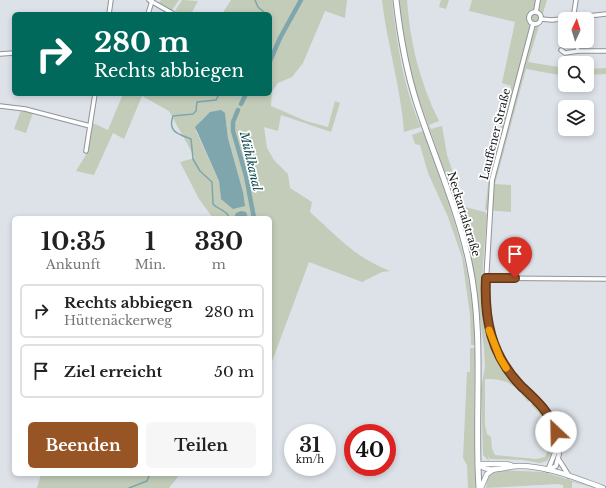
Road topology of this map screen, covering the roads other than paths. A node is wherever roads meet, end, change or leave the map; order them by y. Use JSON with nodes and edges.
{"nodes":[{"id":1,"x":111,"y":0,"type":"edge"},
{"id":2,"x":396,"y":0,"type":"edge"},
{"id":3,"x":538,"y":0,"type":"edge"},
{"id":4,"x":576,"y":0,"type":"edge"},
{"id":5,"x":151,"y":1,"type":"edge"},
{"id":6,"x":536,"y":11,"type":"junction"},
{"id":7,"x":109,"y":12,"type":"edge"},
{"id":8,"x":148,"y":12,"type":"edge"},
{"id":9,"x":170,"y":12,"type":"edge"},
{"id":10,"x":574,"y":12,"type":"edge"},
{"id":11,"x":606,"y":14,"type":"edge"},
{"id":12,"x":594,"y":15,"type":"edge"},
{"id":13,"x":541,"y":19,"type":"junction"},
{"id":14,"x":558,"y":19,"type":"edge"},
{"id":15,"x":532,"y":24,"type":"junction"},
{"id":16,"x":577,"y":48,"type":"edge"},
{"id":17,"x":561,"y":50,"type":"dead end"},
{"id":18,"x":606,"y":51,"type":"edge"},
{"id":19,"x":578,"y":52,"type":"junction"},
{"id":20,"x":12,"y":53,"type":"edge"},
{"id":21,"x":0,"y":54,"type":"edge"},
{"id":22,"x":95,"y":96,"type":"edge"},
{"id":23,"x":0,"y":106,"type":"edge"},
{"id":24,"x":90,"y":126,"type":"junction"},
{"id":25,"x":86,"y":151,"type":"dead end"},
{"id":26,"x":486,"y":278,"type":"junction"},
{"id":27,"x":606,"y":279,"type":"edge"},
{"id":28,"x":558,"y":445,"type":"junction"},
{"id":29,"x":558,"y":459,"type":"junction"},
{"id":30,"x":478,"y":464,"type":"junction"},
{"id":31,"x":512,"y":466,"type":"junction"},
{"id":32,"x":493,"y":470,"type":"junction"},
{"id":33,"x":548,"y":470,"type":"junction"},
{"id":34,"x":569,"y":476,"type":"junction"},
{"id":35,"x":480,"y":488,"type":"edge"},
{"id":36,"x":603,"y":488,"type":"edge"}],
"edges":[{"from":1,"to":7,"type":"street"},
{"from":2,"to":30,"type":"main road","name":"Neckartalstraße"},
{"from":3,"to":6,"type":"street","name":"Lauffener Straße"},
{"from":4,"to":10,"type":"street"},
{"from":5,"to":8,"type":"street"},
{"from":5,"to":9,"type":"street"},
{"from":6,"to":13,"type":"street"},
{"from":6,"to":15,"type":"street","name":"Lauffener Straße"},
{"from":11,"to":12,"type":"street"},
{"from":13,"to":14,"type":"street"},
{"from":13,"to":15,"type":"street"},
{"from":15,"to":26,"type":"street","name":"Lauffener Straße"},
{"from":16,"to":19,"type":"street"},
{"from":17,"to":19,"type":"street"},
{"from":18,"to":19,"type":"street"},
{"from":20,"to":21,"type":"street"},
{"from":22,"to":24,"type":"street"},
{"from":23,"to":24,"type":"street"},
{"from":24,"to":25,"type":"street"},
{"from":26,"to":27,"type":"street"},
{"from":26,"to":28,"type":"street","name":"Lauffener Straße"},
{"from":28,"to":29,"type":"street","name":"Lauffener Straße"},
{"from":28,"to":33,"type":"street"},
{"from":29,"to":33,"type":"street"},
{"from":29,"to":34,"type":"street"},
{"from":30,"to":31,"type":"main road"},
{"from":30,"to":32,"type":"main road"},
{"from":30,"to":35,"type":"main road","name":"Neckartalstraße"},
{"from":31,"to":32,"type":"main road"},
{"from":31,"to":33,"type":"main road"},
{"from":32,"to":35,"type":"main road"},
{"from":33,"to":34,"type":"main road"},
{"from":34,"to":36,"type":"main road"}]}
